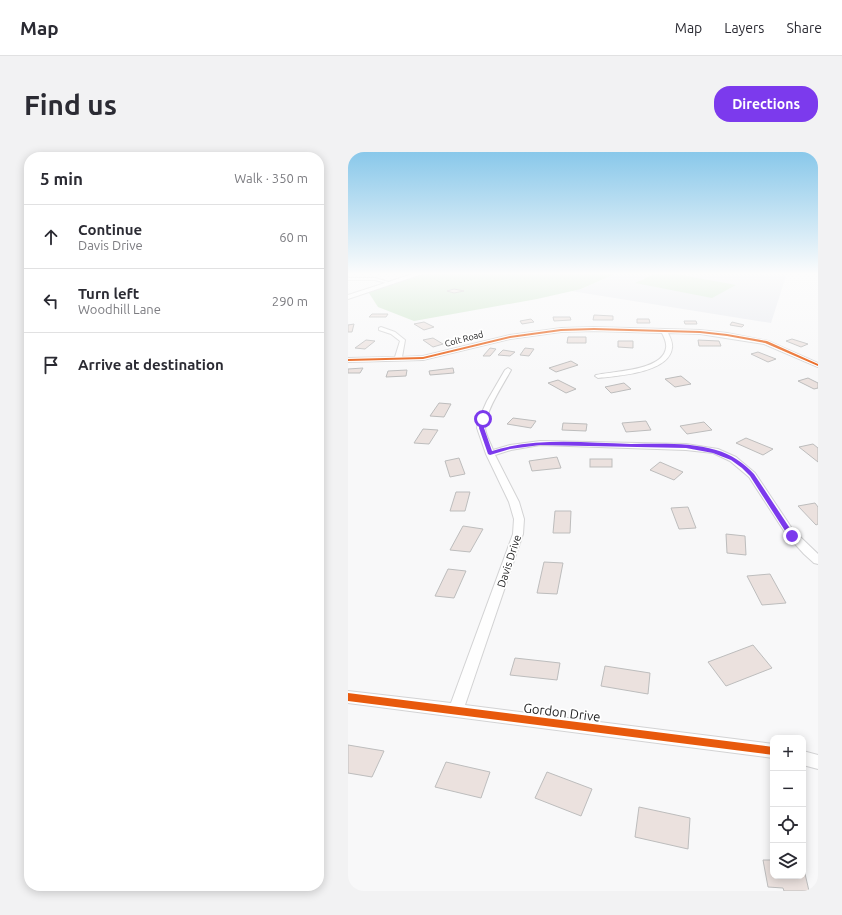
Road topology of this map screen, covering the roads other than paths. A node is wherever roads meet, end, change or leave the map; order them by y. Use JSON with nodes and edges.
{"nodes":[{"id":1,"x":381,"y":329,"type":"dead end"},
{"id":2,"x":665,"y":331,"type":"junction"},
{"id":3,"x":398,"y":359,"type":"junction"},
{"id":4,"x":348,"y":360,"type":"edge"},
{"id":5,"x":818,"y":365,"type":"edge"},
{"id":6,"x":508,"y":370,"type":"dead end"},
{"id":7,"x":598,"y":376,"type":"dead end"},
{"id":8,"x":490,"y":454,"type":"junction"},
{"id":9,"x":818,"y":560,"type":"edge"},
{"id":10,"x":348,"y":697,"type":"edge"},
{"id":11,"x":456,"y":710,"type":"junction"},
{"id":12,"x":770,"y":751,"type":"edge"},
{"id":13,"x":806,"y":759,"type":"edge"},
{"id":14,"x":818,"y":762,"type":"edge"}],
"edges":[{"from":1,"to":3,"type":"street"},
{"from":2,"to":3,"type":"street","name":"Colt Road"},
{"from":2,"to":5,"type":"street","name":"Colt Road"},
{"from":2,"to":7,"type":"street"},
{"from":3,"to":4,"type":"street","name":"Colt Road"},
{"from":6,"to":8,"type":"street","name":"Davis Drive"},
{"from":8,"to":9,"type":"street"},
{"from":8,"to":11,"type":"street","name":"Davis Drive"},
{"from":10,"to":11,"type":"street","name":"Gordon Drive"},
{"from":11,"to":12,"type":"street","name":"Gordon Drive"},
{"from":13,"to":14,"type":"street"}]}
